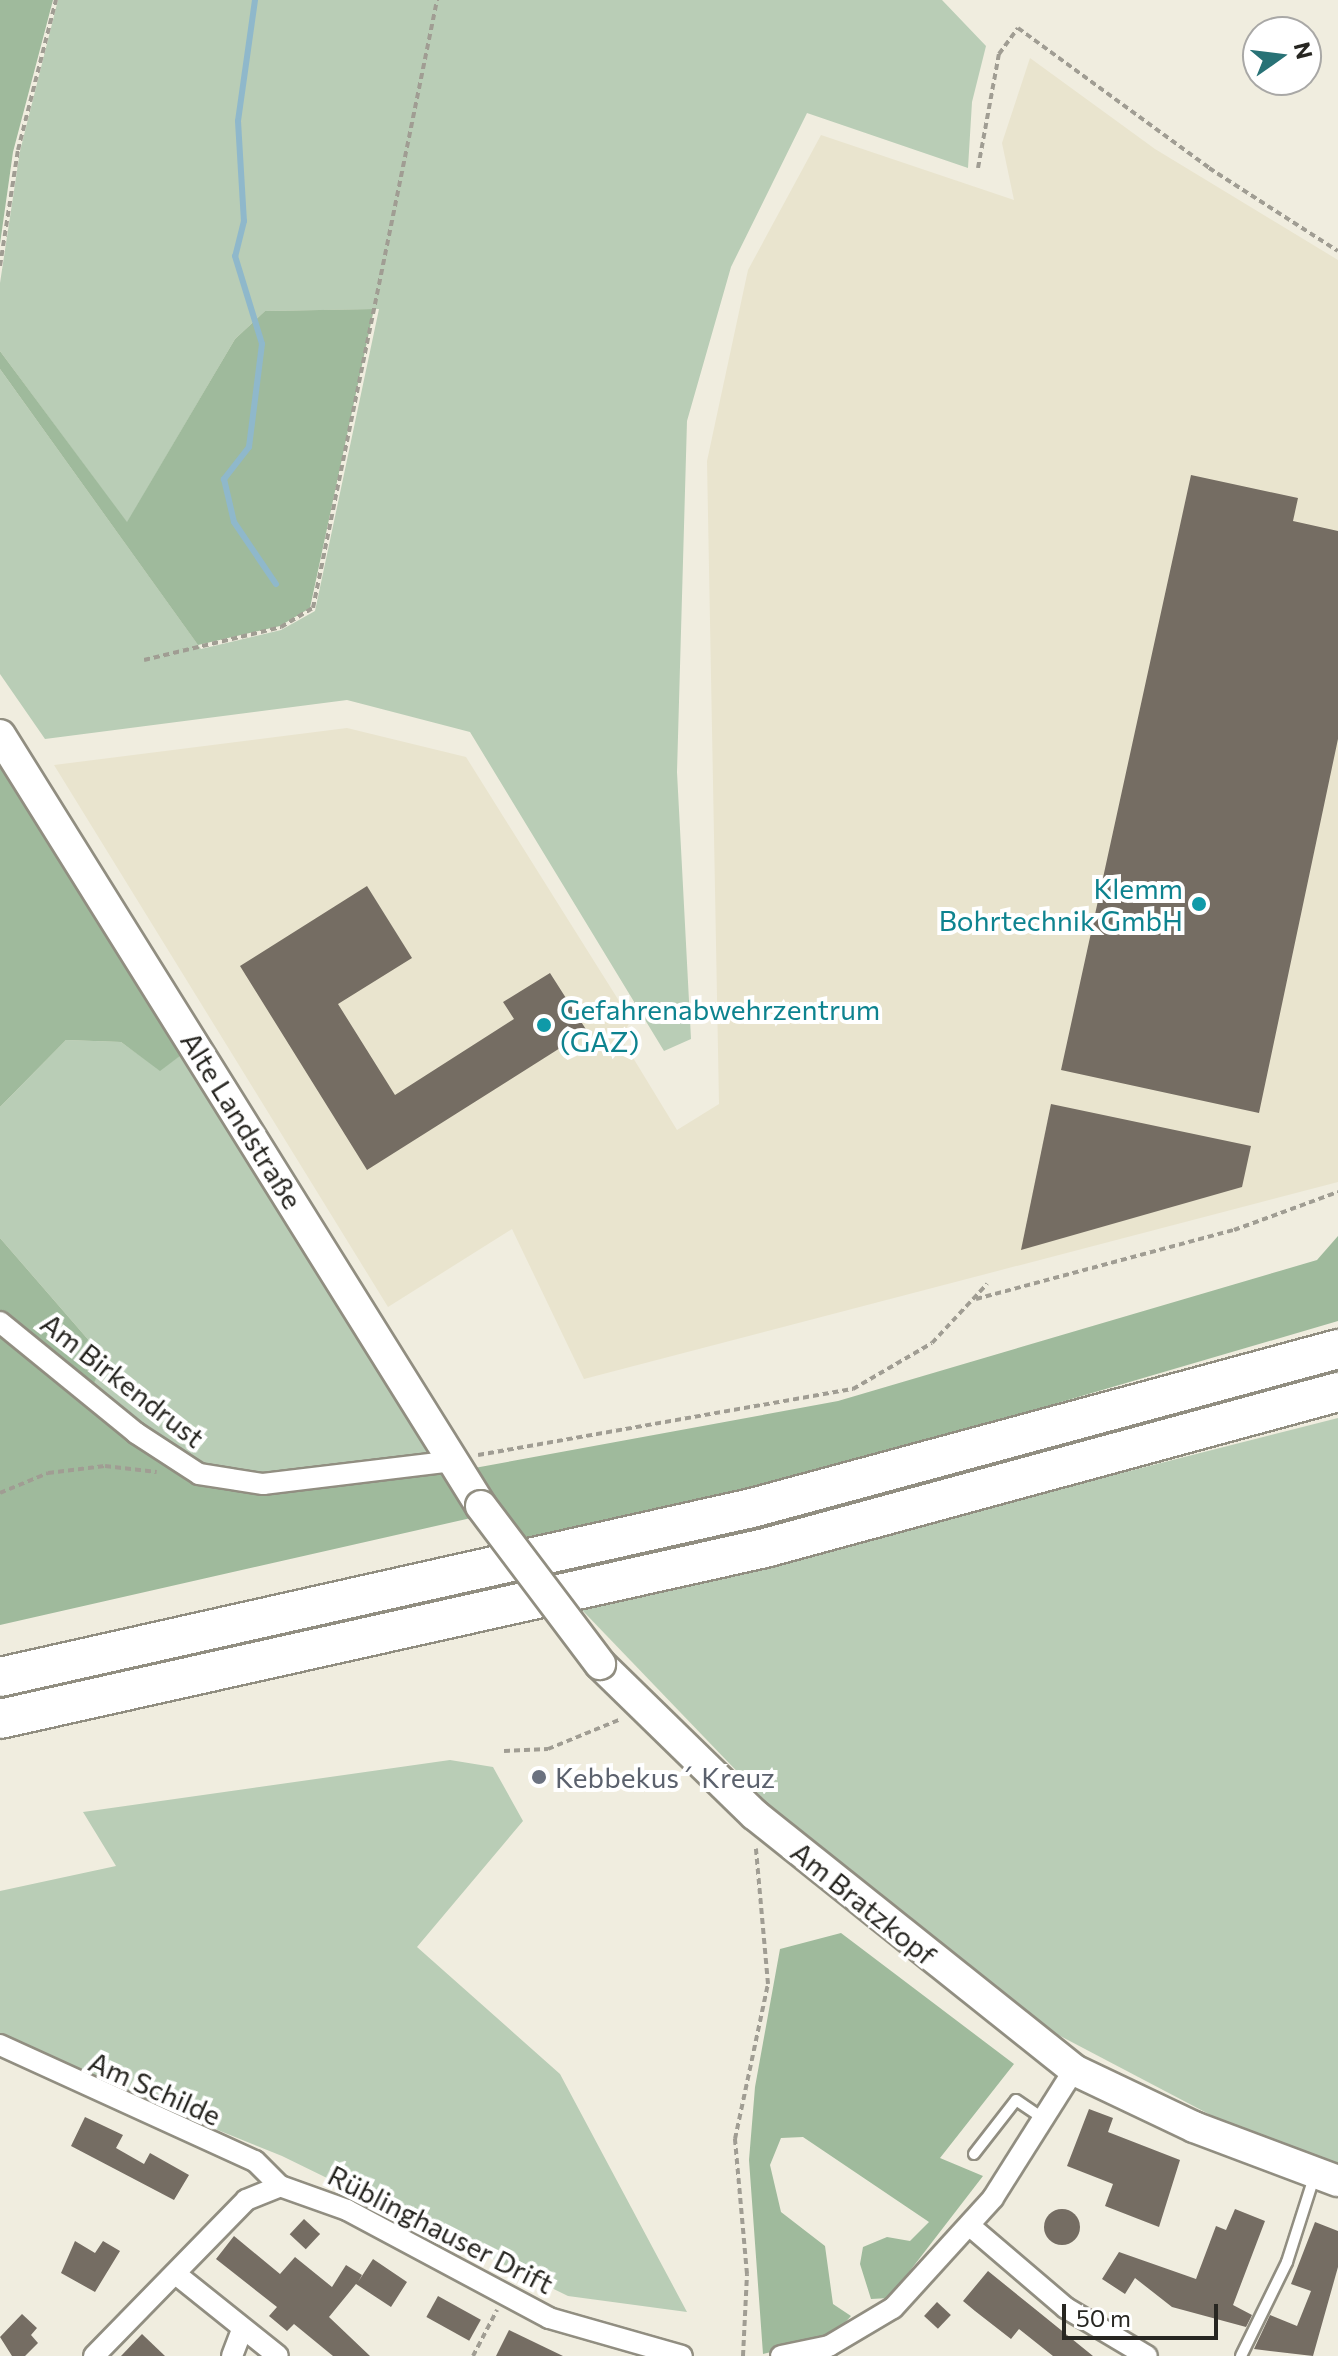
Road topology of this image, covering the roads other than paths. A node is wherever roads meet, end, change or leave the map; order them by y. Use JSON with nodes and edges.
{"nodes":[{"id":1,"x":0,"y":735,"type":"edge"},
{"id":2,"x":0,"y":1322,"type":"edge"},
{"id":3,"x":1338,"y":1349,"type":"edge"},
{"id":4,"x":1338,"y":1392,"type":"edge"},
{"id":5,"x":453,"y":1461,"type":"junction"},
{"id":6,"x":481,"y":1506,"type":"joint"},
{"id":7,"x":0,"y":1677,"type":"edge"},
{"id":8,"x":0,"y":1719,"type":"edge"},
{"id":9,"x":0,"y":2045,"type":"edge"},
{"id":10,"x":1074,"y":2070,"type":"junction"},
{"id":11,"x":1041,"y":2117,"type":"junction"},
{"id":12,"x":974,"y":2154,"type":"dead end"},
{"id":13,"x":1327,"y":2176,"type":"edge"},
{"id":14,"x":280,"y":2186,"type":"junction"},
{"id":15,"x":970,"y":2226,"type":"junction"},
{"id":16,"x":177,"y":2275,"type":"junction"},
{"id":17,"x":242,"y":2330,"type":"junction"},
{"id":18,"x":832,"y":2351,"type":"edge"},
{"id":19,"x":94,"y":2356,"type":"edge"},
{"id":20,"x":232,"y":2356,"type":"edge"},
{"id":21,"x":278,"y":2356,"type":"edge"},
{"id":22,"x":682,"y":2356,"type":"edge"},
{"id":23,"x":781,"y":2356,"type":"edge"},
{"id":24,"x":1147,"y":2356,"type":"edge"},
{"id":25,"x":1241,"y":2356,"type":"edge"}],
"edges":[{"from":1,"to":5,"type":"street","name":"Alte Landstraße"},
{"from":2,"to":5,"type":"street","name":"Am Birkendrust"},
{"from":3,"to":7,"type":"highway"},
{"from":4,"to":8,"type":"highway"},
{"from":5,"to":6,"type":"street","name":"Alte Landstraße"},
{"from":6,"to":10,"type":"street","name":"Am Bratzkopf","bridge":true},
{"from":9,"to":14,"type":"street","name":"Am Schilde"},
{"from":10,"to":11,"type":"street"},
{"from":10,"to":13,"type":"street","name":"Am Bratzkopf"},
{"from":11,"to":12,"type":"lane"},
{"from":11,"to":15,"type":"street"},
{"from":13,"to":25,"type":"lane"},
{"from":14,"to":16,"type":"street"},
{"from":14,"to":22,"type":"street","name":"Rüblinghauser Drift"},
{"from":15,"to":18,"type":"street"},
{"from":15,"to":24,"type":"street"},
{"from":16,"to":17,"type":"street"},
{"from":16,"to":19,"type":"street"},
{"from":17,"to":20,"type":"street"},
{"from":17,"to":21,"type":"street"},
{"from":18,"to":23,"type":"street"}]}
